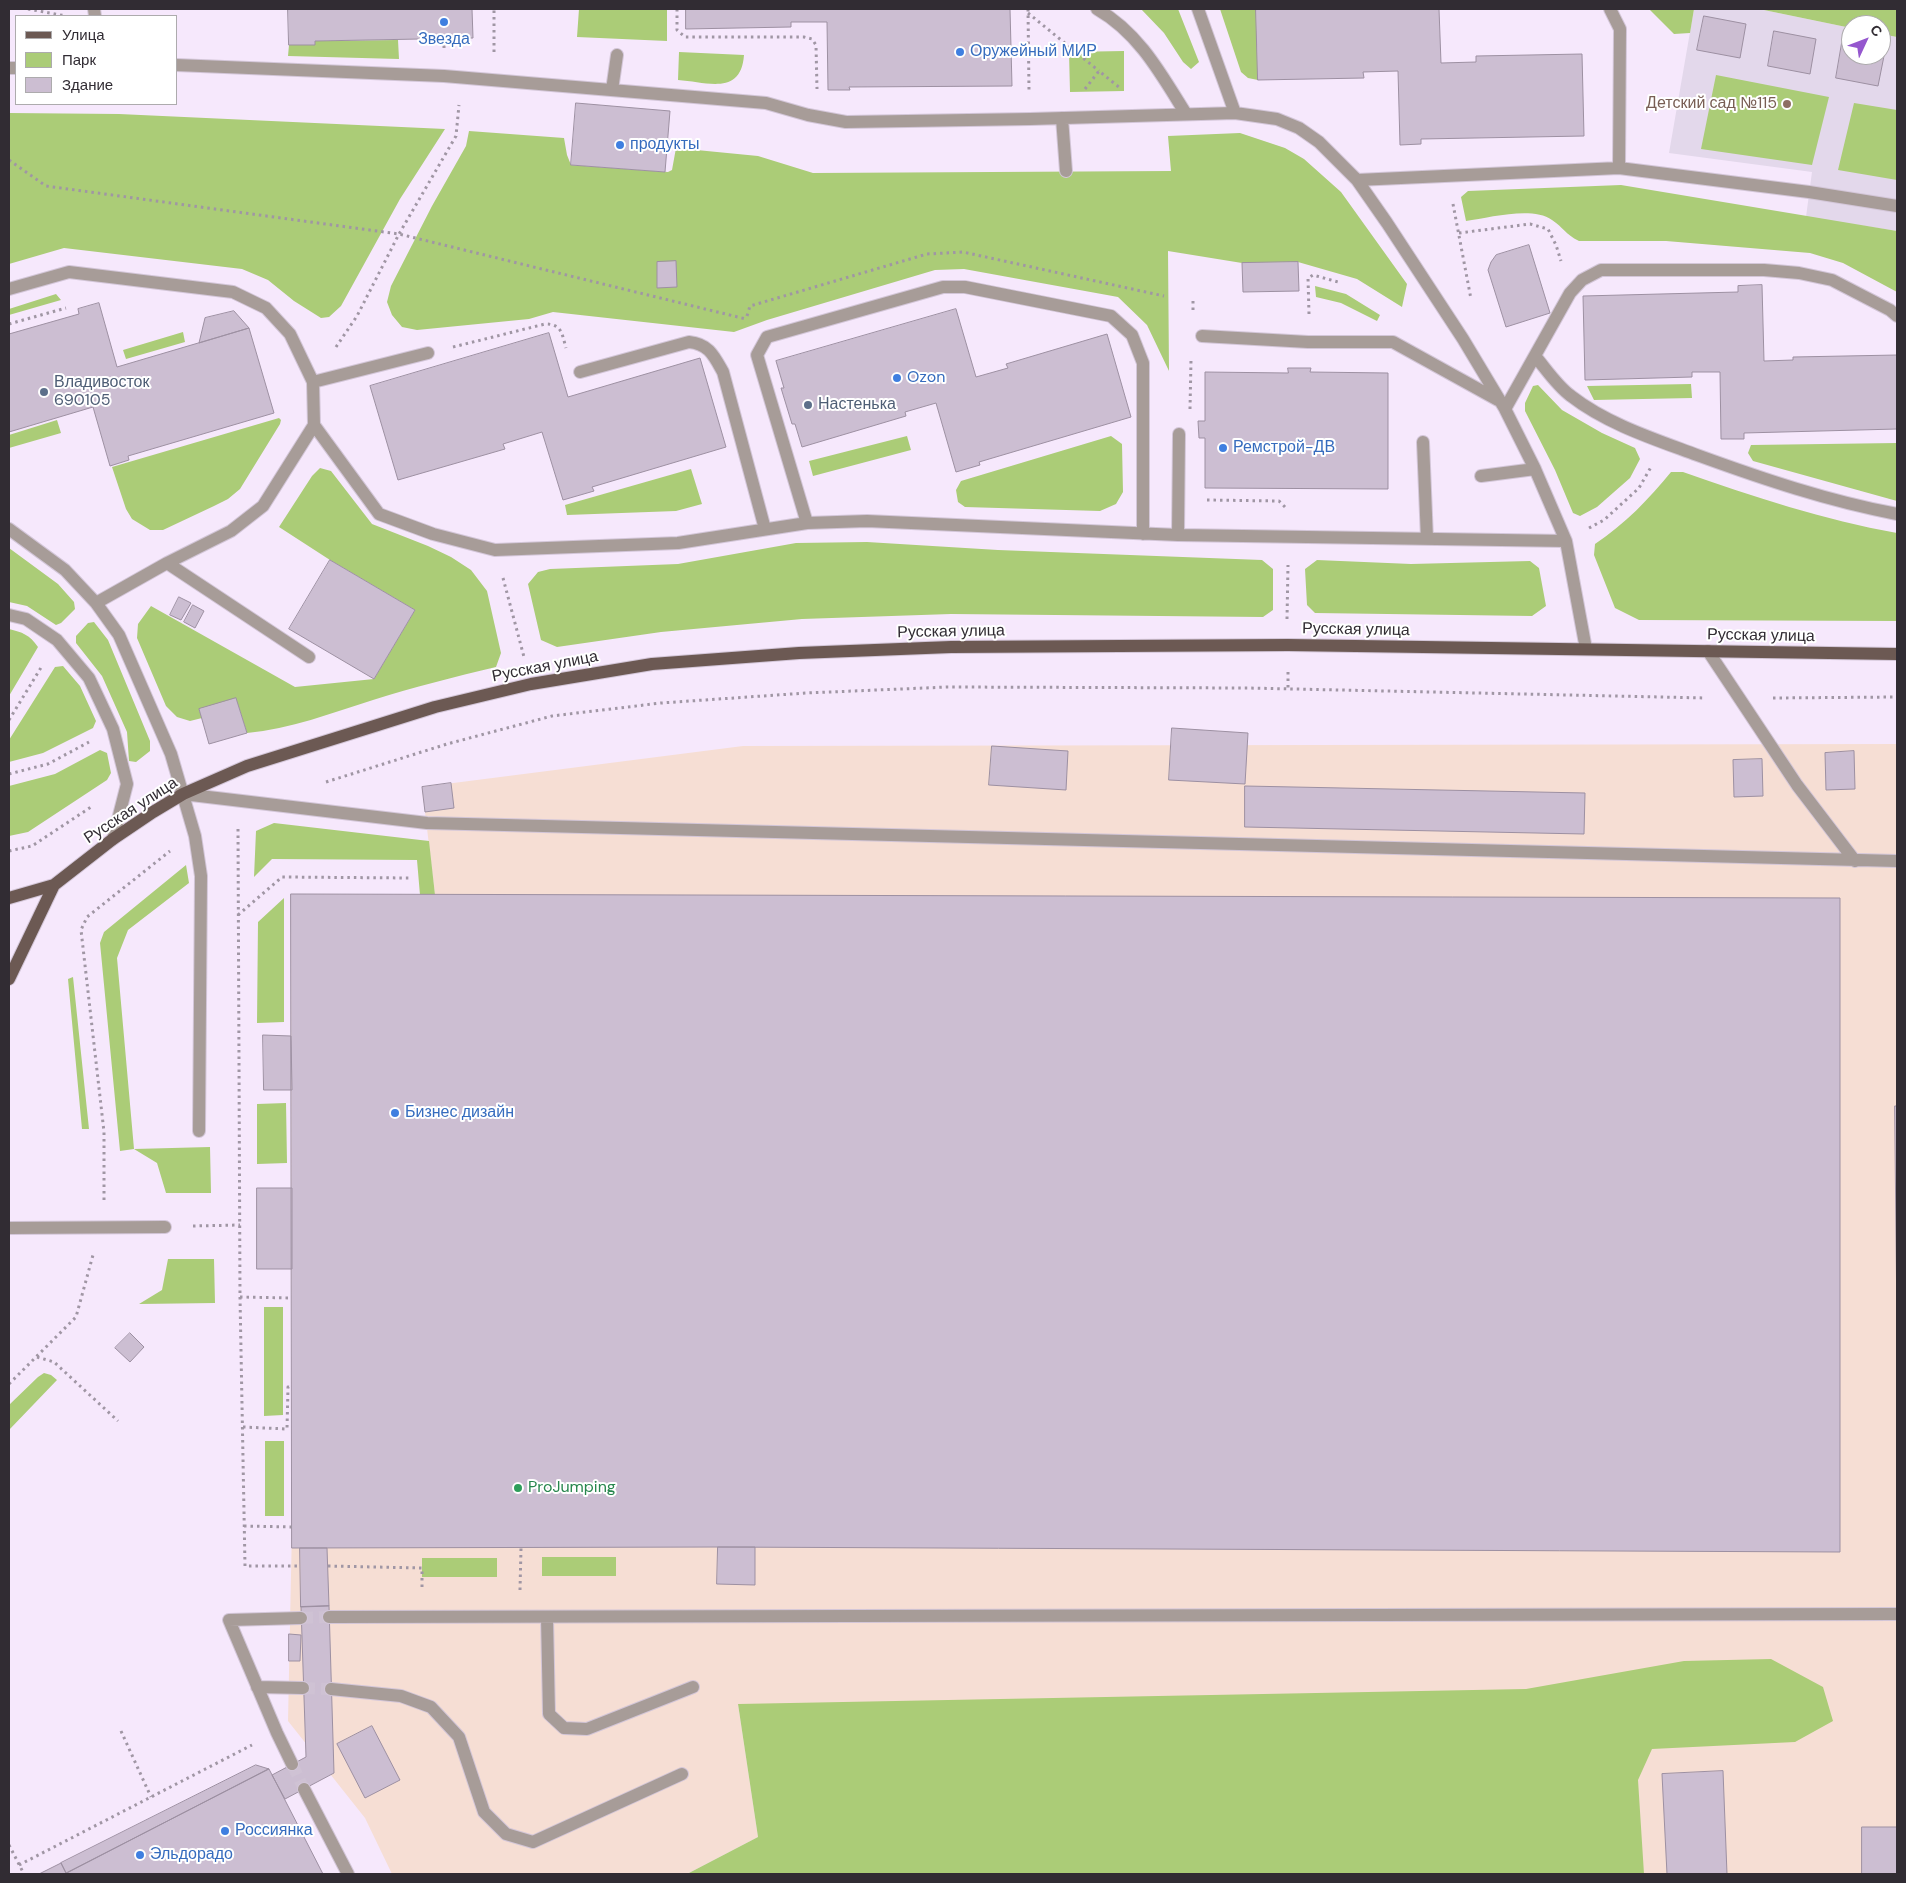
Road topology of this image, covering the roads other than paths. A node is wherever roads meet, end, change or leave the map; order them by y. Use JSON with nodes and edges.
{"nodes":[{"id":1,"x":1097,"y":9,"type":"edge"},
{"id":2,"x":1198,"y":9,"type":"edge"},
{"id":3,"x":1610,"y":9,"type":"edge"},
{"id":4,"x":617,"y":55,"type":"dead end"},
{"id":5,"x":178,"y":65,"type":"edge"},
{"id":6,"x":612,"y":90,"type":"junction"},
{"id":7,"x":1235,"y":113,"type":"junction"},
{"id":8,"x":1186,"y":114,"type":"junction"},
{"id":9,"x":1062,"y":118,"type":"junction"},
{"id":10,"x":1618,"y":168,"type":"junction"},
{"id":11,"x":1066,"y":171,"type":"dead end"},
{"id":12,"x":1357,"y":180,"type":"junction"},
{"id":13,"x":1897,"y":206,"type":"edge"},
{"id":14,"x":9,"y":289,"type":"edge"},
{"id":15,"x":1897,"y":316,"type":"edge"},
{"id":16,"x":1202,"y":336,"type":"road end"},
{"id":17,"x":428,"y":353,"type":"road end"},
{"id":18,"x":1535,"y":356,"type":"junction"},
{"id":19,"x":580,"y":372,"type":"road end"},
{"id":20,"x":313,"y":382,"type":"junction"},
{"id":21,"x":1503,"y":405,"type":"junction"},
{"id":22,"x":314,"y":425,"type":"junction"},
{"id":23,"x":1179,"y":434,"type":"dead end"},
{"id":24,"x":1423,"y":442,"type":"dead end"},
{"id":25,"x":1535,"y":469,"type":"junction"},
{"id":26,"x":1481,"y":476,"type":"dead end"},
{"id":27,"x":1897,"y":514,"type":"edge"},
{"id":28,"x":807,"y":523,"type":"junction"},
{"id":29,"x":9,"y":529,"type":"edge"},
{"id":30,"x":765,"y":529,"type":"junction"},
{"id":31,"x":1143,"y":534,"type":"junction"},
{"id":32,"x":1178,"y":535,"type":"junction"},
{"id":33,"x":1427,"y":539,"type":"junction"},
{"id":34,"x":1566,"y":541,"type":"junction"},
{"id":35,"x":167,"y":563,"type":"junction"},
{"id":36,"x":96,"y":604,"type":"junction"},
{"id":37,"x":9,"y":615,"type":"edge"},
{"id":38,"x":1586,"y":649,"type":"junction"},
{"id":39,"x":1708,"y":652,"type":"junction"},
{"id":40,"x":1897,"y":654,"type":"edge"},
{"id":41,"x":309,"y":657,"type":"dead end"},
{"id":42,"x":183,"y":794,"type":"junction"},
{"id":43,"x":113,"y":839,"type":"junction"},
{"id":44,"x":1855,"y":861,"type":"junction"},
{"id":45,"x":1897,"y":861,"type":"edge"},
{"id":46,"x":54,"y":885,"type":"junction"},
{"id":47,"x":9,"y":898,"type":"edge"},
{"id":48,"x":9,"y":979,"type":"edge"},
{"id":49,"x":199,"y":1131,"type":"dead end"},
{"id":50,"x":9,"y":1228,"type":"edge"},
{"id":51,"x":165,"y":1228,"type":"road end"},
{"id":52,"x":1897,"y":1614,"type":"edge"},
{"id":53,"x":329,"y":1617,"type":"tunnel mouth"},
{"id":54,"x":546,"y":1617,"type":"junction"},
{"id":55,"x":302,"y":1618,"type":"tunnel mouth"},
{"id":56,"x":257,"y":1687,"type":"junction"},
{"id":57,"x":693,"y":1687,"type":"dead end"},
{"id":58,"x":303,"y":1688,"type":"tunnel mouth"},
{"id":59,"x":331,"y":1689,"type":"tunnel mouth"},
{"id":60,"x":292,"y":1764,"type":"tunnel mouth"},
{"id":61,"x":682,"y":1774,"type":"dead end"},
{"id":62,"x":304,"y":1789,"type":"tunnel mouth"},
{"id":63,"x":348,"y":1874,"type":"edge"}],
"edges":[{"from":1,"to":8,"type":"lane"},
{"from":2,"to":7,"type":"lane"},
{"from":3,"to":10,"type":"lane"},
{"from":4,"to":6,"type":"lane"},
{"from":5,"to":6,"type":"lane"},
{"from":6,"to":9,"type":"lane"},
{"from":7,"to":8,"type":"lane"},
{"from":7,"to":12,"type":"lane"},
{"from":8,"to":9,"type":"lane"},
{"from":9,"to":11,"type":"lane"},
{"from":10,"to":12,"type":"lane"},
{"from":10,"to":13,"type":"lane"},
{"from":12,"to":21,"type":"lane"},
{"from":14,"to":20,"type":"lane"},
{"from":15,"to":18,"type":"lane"},
{"from":16,"to":21,"type":"lane"},
{"from":17,"to":20,"type":"lane"},
{"from":18,"to":21,"type":"lane"},
{"from":18,"to":27,"type":"lane"},
{"from":19,"to":30,"type":"lane"},
{"from":20,"to":22,"type":"lane"},
{"from":21,"to":25,"type":"lane"},
{"from":22,"to":30,"type":"lane"},
{"from":22,"to":35,"type":"lane"},
{"from":23,"to":32,"type":"lane"},
{"from":24,"to":33,"type":"lane"},
{"from":25,"to":26,"type":"lane"},
{"from":25,"to":34,"type":"lane"},
{"from":28,"to":30,"type":"lane"},
{"from":28,"to":31,"type":"lane"},
{"from":28,"to":31,"type":"lane"},
{"from":29,"to":36,"type":"lane"},
{"from":31,"to":32,"type":"lane"},
{"from":32,"to":33,"type":"lane"},
{"from":33,"to":34,"type":"lane"},
{"from":34,"to":38,"type":"lane"},
{"from":35,"to":36,"type":"lane"},
{"from":35,"to":41,"type":"lane"},
{"from":36,"to":42,"type":"lane"},
{"from":37,"to":43,"type":"lane"},
{"from":38,"to":39,"type":"main road","name":"Русская улица"},
{"from":38,"to":42,"type":"main road","name":"Русская улица"},
{"from":39,"to":40,"type":"main road","name":"Русская улица"},
{"from":39,"to":44,"type":"lane"},
{"from":42,"to":43,"type":"main road","name":"Русская улица"},
{"from":42,"to":44,"type":"lane"},
{"from":42,"to":49,"type":"lane"},
{"from":43,"to":46,"type":"main road","name":"Русская улица"},
{"from":44,"to":45,"type":"lane"},
{"from":46,"to":47,"type":"main road","name":"Русская улица"},
{"from":46,"to":48,"type":"main road","name":"Русская улица"},
{"from":50,"to":51,"type":"lane"},
{"from":52,"to":54,"type":"lane"},
{"from":53,"to":54,"type":"lane"},
{"from":54,"to":57,"type":"lane"},
{"from":55,"to":56,"type":"lane"},
{"from":56,"to":58,"type":"lane"},
{"from":56,"to":60,"type":"lane"},
{"from":59,"to":61,"type":"lane"},
{"from":62,"to":63,"type":"lane"}]}
